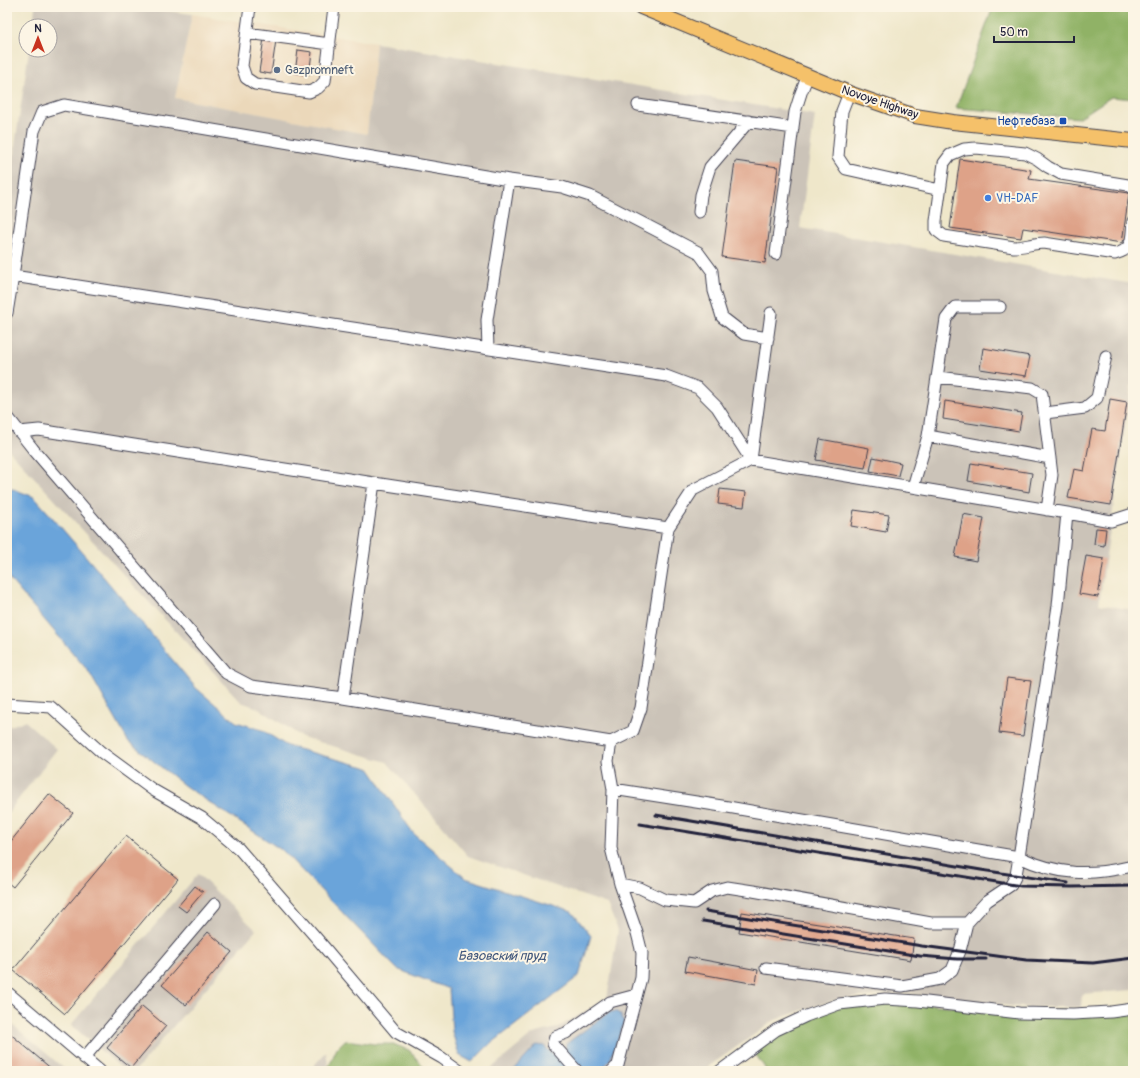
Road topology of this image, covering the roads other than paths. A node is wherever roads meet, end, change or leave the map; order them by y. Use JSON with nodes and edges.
{"nodes":[{"id":1,"x":250,"y":7,"type":"edge"},
{"id":2,"x":334,"y":7,"type":"edge"},
{"id":3,"x":641,"y":7,"type":"edge"},
{"id":4,"x":247,"y":32,"type":"junction"},
{"id":5,"x":330,"y":44,"type":"junction"},
{"id":6,"x":808,"y":76,"type":"junction"},
{"id":7,"x":849,"y":93,"type":"junction"},
{"id":8,"x":638,"y":105,"type":"dead end"},
{"id":9,"x":749,"y":121,"type":"junction"},
{"id":10,"x":793,"y":128,"type":"junction"},
{"id":11,"x":1133,"y":141,"type":"edge"},
{"id":12,"x":509,"y":180,"type":"junction"},
{"id":13,"x":1133,"y":188,"type":"edge"},
{"id":14,"x":940,"y":190,"type":"junction"},
{"id":15,"x":700,"y":212,"type":"dead end"},
{"id":16,"x":1133,"y":221,"type":"edge"},
{"id":17,"x":776,"y":254,"type":"dead end"},
{"id":18,"x":13,"y":276,"type":"junction"},
{"id":19,"x":1000,"y":307,"type":"dead end"},
{"id":20,"x":7,"y":313,"type":"edge"},
{"id":21,"x":771,"y":313,"type":"dead end"},
{"id":22,"x":768,"y":338,"type":"junction"},
{"id":23,"x":488,"y":349,"type":"junction"},
{"id":24,"x":1106,"y":356,"type":"dead end"},
{"id":25,"x":938,"y":377,"type":"junction"},
{"id":26,"x":1046,"y":413,"type":"junction"},
{"id":27,"x":7,"y":416,"type":"edge"},
{"id":28,"x":19,"y":432,"type":"junction"},
{"id":29,"x":928,"y":436,"type":"junction"},
{"id":30,"x":1050,"y":458,"type":"junction"},
{"id":31,"x":751,"y":460,"type":"junction"},
{"id":32,"x":374,"y":483,"type":"junction"},
{"id":33,"x":913,"y":487,"type":"junction"},
{"id":34,"x":1047,"y":510,"type":"junction"},
{"id":35,"x":1067,"y":514,"type":"junction"},
{"id":36,"x":1133,"y":514,"type":"edge"},
{"id":37,"x":668,"y":528,"type":"junction"},
{"id":38,"x":343,"y":698,"type":"junction"},
{"id":39,"x":7,"y":704,"type":"edge"},
{"id":40,"x":611,"y":742,"type":"junction"},
{"id":41,"x":613,"y":789,"type":"junction"},
{"id":42,"x":1019,"y":857,"type":"junction"},
{"id":43,"x":1133,"y":866,"type":"edge"},
{"id":44,"x":620,"y":884,"type":"junction"},
{"id":45,"x":215,"y":904,"type":"dead end"},
{"id":46,"x":967,"y":923,"type":"junction"},
{"id":47,"x":766,"y":968,"type":"dead end"},
{"id":48,"x":7,"y":992,"type":"edge"},
{"id":49,"x":636,"y":995,"type":"junction"},
{"id":50,"x":1133,"y":1009,"type":"edge"},
{"id":51,"x":84,"y":1058,"type":"junction"},
{"id":52,"x":100,"y":1071,"type":"edge"},
{"id":53,"x":460,"y":1071,"type":"edge"},
{"id":54,"x":577,"y":1071,"type":"edge"},
{"id":55,"x":612,"y":1071,"type":"edge"},
{"id":56,"x":720,"y":1071,"type":"edge"}],
"edges":[{"from":1,"to":4,"type":"street"},
{"from":2,"to":5,"type":"street"},
{"from":3,"to":6,"type":"main road","name":"Novoye Highway"},
{"from":4,"to":5,"type":"street"},
{"from":4,"to":5,"type":"street"},
{"from":6,"to":7,"type":"main road","name":"Novoye Highway"},
{"from":6,"to":10,"type":"street"},
{"from":7,"to":11,"type":"main road","name":"Novoye Highway"},
{"from":7,"to":14,"type":"street"},
{"from":8,"to":9,"type":"street"},
{"from":9,"to":10,"type":"street"},
{"from":9,"to":15,"type":"street"},
{"from":10,"to":17,"type":"street"},
{"from":12,"to":18,"type":"street"},
{"from":12,"to":22,"type":"street"},
{"from":12,"to":23,"type":"street"},
{"from":13,"to":14,"type":"street"},
{"from":14,"to":16,"type":"street"},
{"from":18,"to":20,"type":"street"},
{"from":18,"to":23,"type":"street"},
{"from":19,"to":25,"type":"street"},
{"from":21,"to":22,"type":"street"},
{"from":22,"to":31,"type":"street"},
{"from":23,"to":31,"type":"street"},
{"from":24,"to":26,"type":"street"},
{"from":25,"to":26,"type":"street"},
{"from":25,"to":29,"type":"street"},
{"from":26,"to":30,"type":"street"},
{"from":27,"to":28,"type":"street"},
{"from":28,"to":32,"type":"street"},
{"from":28,"to":38,"type":"street"},
{"from":29,"to":30,"type":"street"},
{"from":29,"to":33,"type":"street"},
{"from":30,"to":34,"type":"street"},
{"from":31,"to":33,"type":"street"},
{"from":31,"to":37,"type":"street"},
{"from":32,"to":37,"type":"street"},
{"from":32,"to":38,"type":"street"},
{"from":33,"to":34,"type":"street"},
{"from":34,"to":35,"type":"street"},
{"from":35,"to":36,"type":"street"},
{"from":35,"to":42,"type":"street"},
{"from":37,"to":40,"type":"street"},
{"from":38,"to":40,"type":"street"},
{"from":39,"to":53,"type":"street"},
{"from":40,"to":41,"type":"street"},
{"from":41,"to":42,"type":"street"},
{"from":41,"to":44,"type":"street"},
{"from":42,"to":43,"type":"street"},
{"from":42,"to":46,"type":"street"},
{"from":44,"to":46,"type":"street"},
{"from":44,"to":49,"type":"street"},
{"from":45,"to":51,"type":"street"},
{"from":46,"to":47,"type":"street"},
{"from":48,"to":51,"type":"street"},
{"from":49,"to":54,"type":"street"},
{"from":49,"to":55,"type":"street"},
{"from":50,"to":56,"type":"street"},
{"from":51,"to":52,"type":"street"}]}
